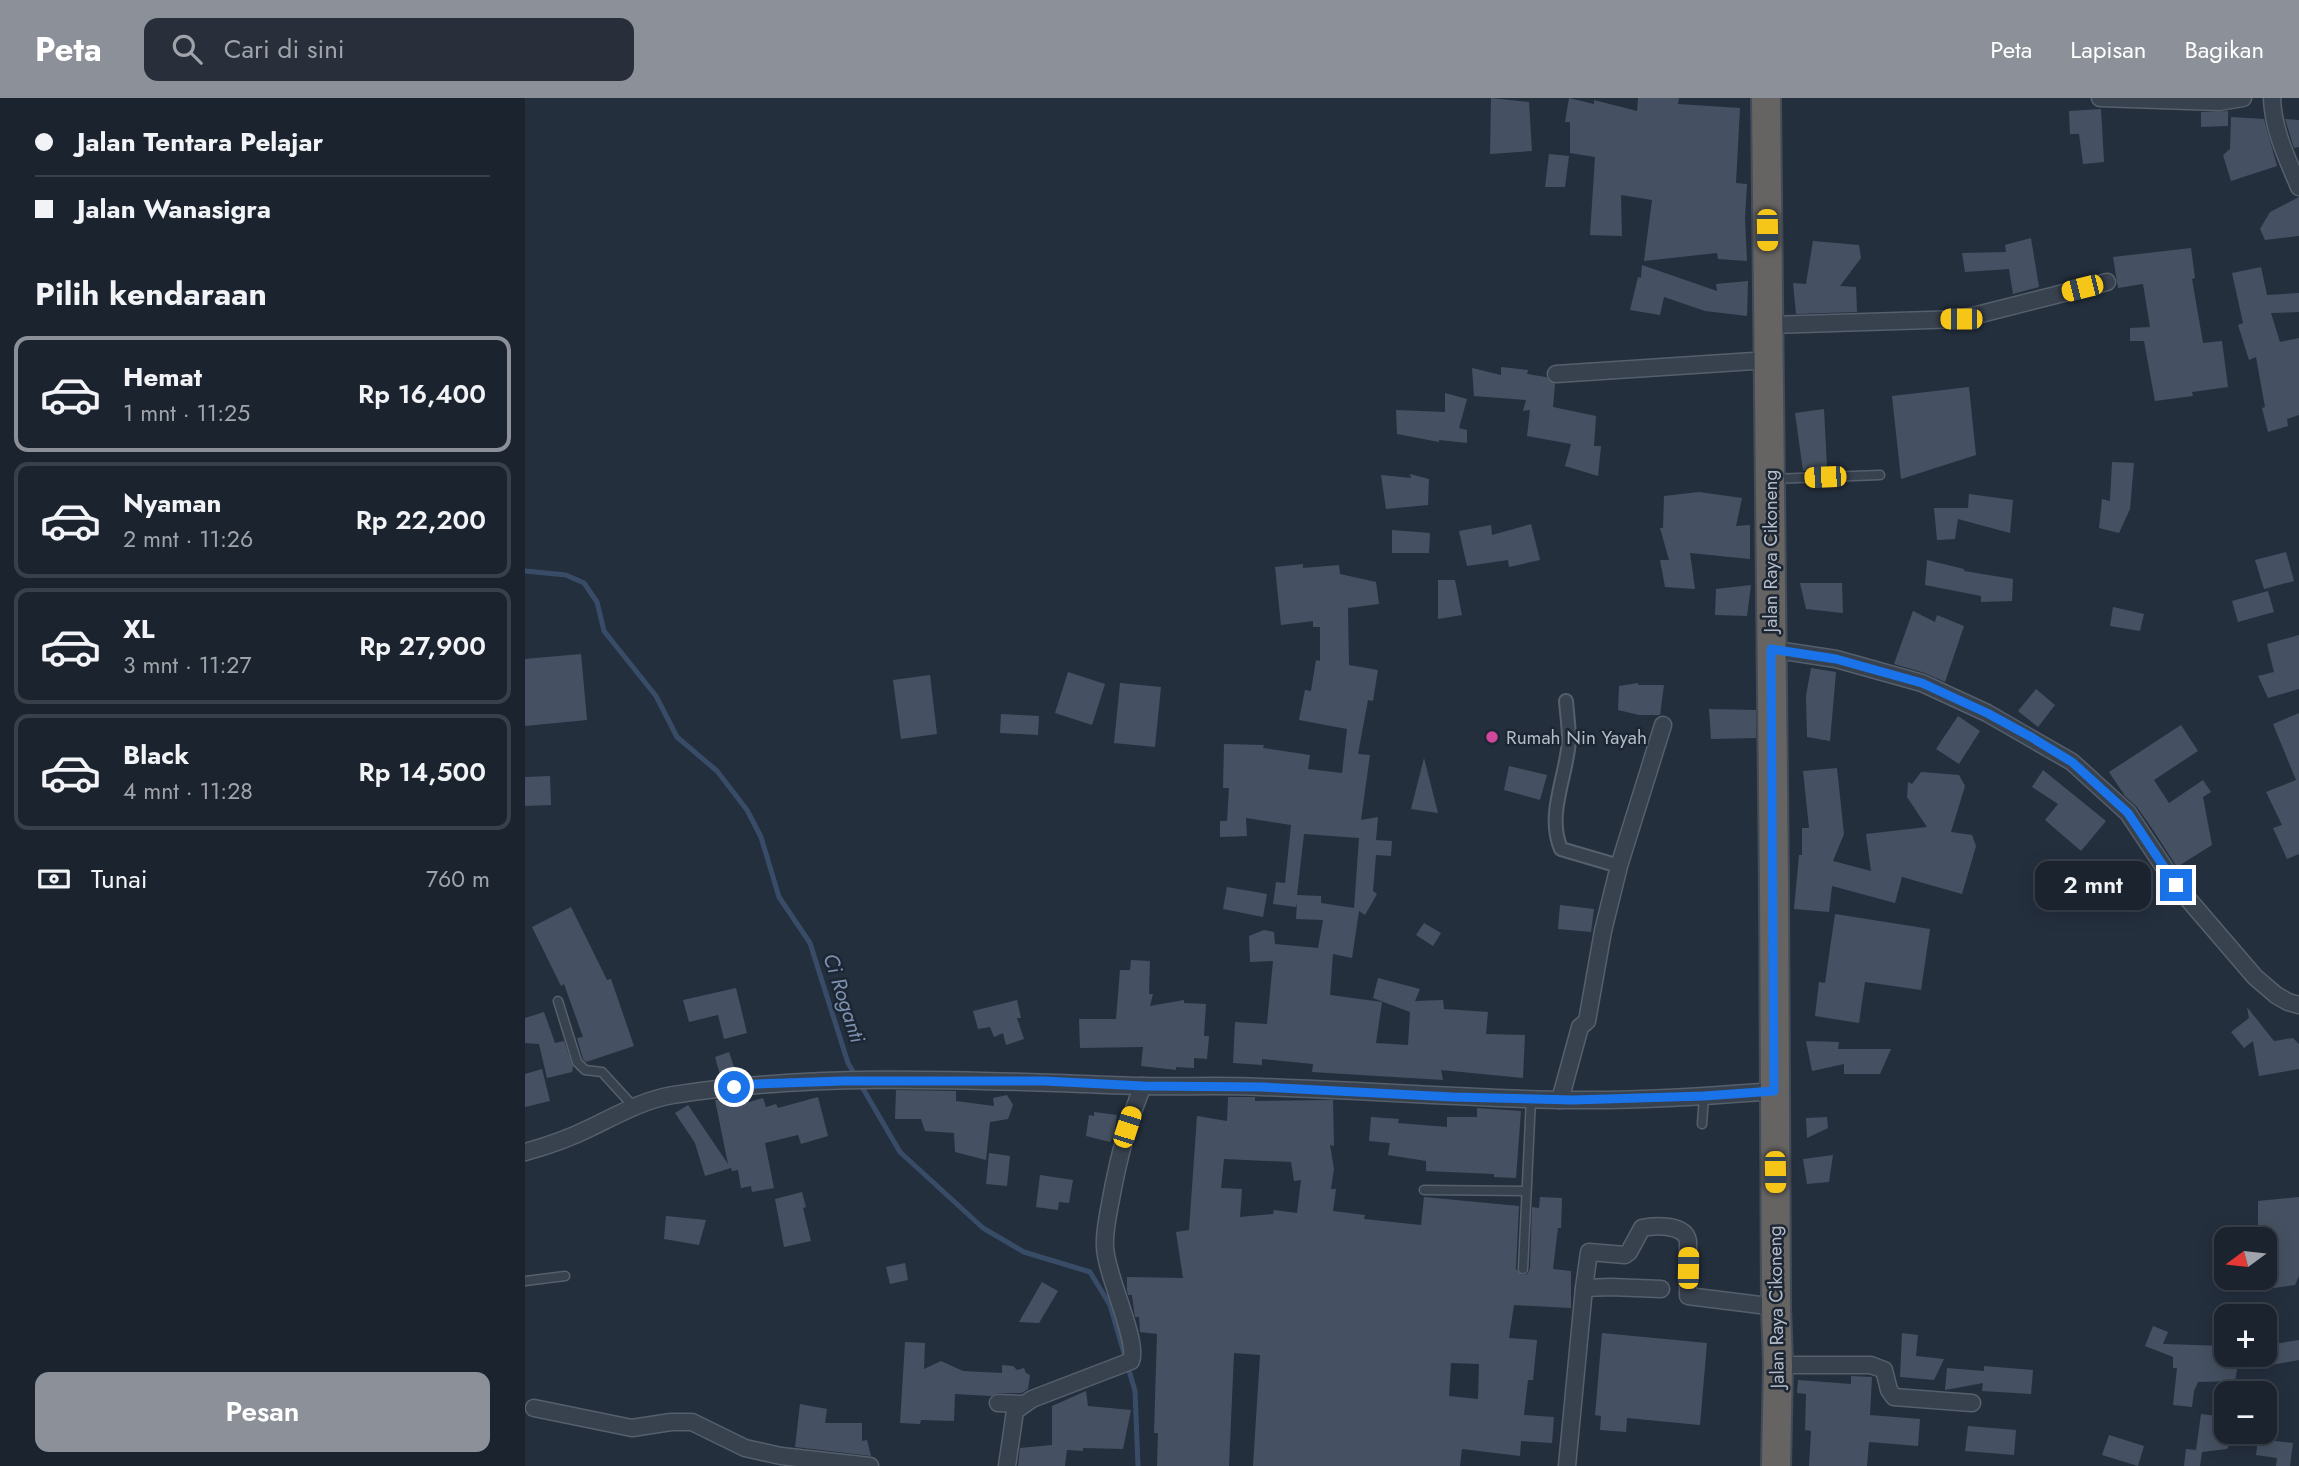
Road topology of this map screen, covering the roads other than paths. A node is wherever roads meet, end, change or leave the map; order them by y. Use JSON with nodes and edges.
{"nodes":[{"id":1,"x":1766,"y":98,"type":"edge"},
{"id":2,"x":2100,"y":98,"type":"edge"},
{"id":3,"x":2243,"y":98,"type":"edge"},
{"id":4,"x":2272,"y":98,"type":"edge"},
{"id":5,"x":2299,"y":187,"type":"edge"},
{"id":6,"x":2107,"y":282,"type":"dead end"},
{"id":7,"x":1769,"y":325,"type":"junction"},
{"id":8,"x":1769,"y":360,"type":"junction"},
{"id":9,"x":1556,"y":374,"type":"dead end"},
{"id":10,"x":1880,"y":475,"type":"dead end"},
{"id":11,"x":1770,"y":480,"type":"junction"},
{"id":12,"x":1771,"y":649,"type":"junction"},
{"id":13,"x":1566,"y":701,"type":"dead end"},
{"id":14,"x":1663,"y":725,"type":"dead end"},
{"id":15,"x":1619,"y":866,"type":"junction"},
{"id":16,"x":558,"y":1001,"type":"dead end"},
{"id":17,"x":2299,"y":1005,"type":"edge"},
{"id":18,"x":1143,"y":1086,"type":"junction"},
{"id":19,"x":1774,"y":1091,"type":"junction"},
{"id":20,"x":1704,"y":1096,"type":"junction"},
{"id":21,"x":1531,"y":1098,"type":"junction"},
{"id":22,"x":1560,"y":1100,"type":"junction"},
{"id":23,"x":634,"y":1107,"type":"junction"},
{"id":24,"x":1702,"y":1124,"type":"dead end"},
{"id":25,"x":525,"y":1152,"type":"edge"},
{"id":26,"x":1424,"y":1190,"type":"dead end"},
{"id":27,"x":1525,"y":1191,"type":"junction"},
{"id":28,"x":1523,"y":1269,"type":"dead end"},
{"id":29,"x":565,"y":1276,"type":"dead end"},
{"id":30,"x":525,"y":1281,"type":"edge"},
{"id":31,"x":1584,"y":1288,"type":"junction"},
{"id":32,"x":1661,"y":1289,"type":"dead end"},
{"id":33,"x":1776,"y":1307,"type":"junction"},
{"id":34,"x":1778,"y":1365,"type":"junction"},
{"id":35,"x":998,"y":1403,"type":"dead end"},
{"id":36,"x":1972,"y":1403,"type":"dead end"},
{"id":37,"x":1022,"y":1404,"type":"junction"},
{"id":38,"x":534,"y":1408,"type":"dead end"},
{"id":39,"x":823,"y":1463,"type":"edge"},
{"id":40,"x":870,"y":1466,"type":"edge"},
{"id":41,"x":1006,"y":1466,"type":"edge"},
{"id":42,"x":1567,"y":1466,"type":"edge"},
{"id":43,"x":1776,"y":1466,"type":"edge"}],
"edges":[{"from":1,"to":7,"type":"highway","name":"Jalan Raya Cikoneng"},
{"from":2,"to":3,"type":"street"},
{"from":4,"to":5,"type":"street"},
{"from":6,"to":7,"type":"street"},
{"from":7,"to":8,"type":"highway","name":"Jalan Raya Cikoneng"},
{"from":8,"to":9,"type":"street"},
{"from":8,"to":11,"type":"highway","name":"Jalan Raya Cikoneng"},
{"from":10,"to":11,"type":"lane"},
{"from":11,"to":12,"type":"highway","name":"Jalan Raya Cikoneng"},
{"from":12,"to":17,"type":"street"},
{"from":12,"to":19,"type":"highway","name":"Jalan Raya Cikoneng"},
{"from":13,"to":15,"type":"street"},
{"from":14,"to":15,"type":"street"},
{"from":15,"to":22,"type":"street"},
{"from":16,"to":23,"type":"lane"},
{"from":18,"to":21,"type":"street"},
{"from":18,"to":23,"type":"street"},
{"from":18,"to":37,"type":"street"},
{"from":19,"to":20,"type":"street"},
{"from":19,"to":33,"type":"highway","name":"Jalan Raya Cikoneng"},
{"from":20,"to":22,"type":"street"},
{"from":20,"to":24,"type":"lane"},
{"from":21,"to":22,"type":"street"},
{"from":21,"to":27,"type":"lane"},
{"from":23,"to":25,"type":"street"},
{"from":26,"to":27,"type":"lane"},
{"from":27,"to":28,"type":"lane"},
{"from":29,"to":30,"type":"lane"},
{"from":31,"to":32,"type":"street"},
{"from":31,"to":33,"type":"street"},
{"from":31,"to":42,"type":"street"},
{"from":33,"to":34,"type":"highway","name":"Jalan Raya Cikoneng"},
{"from":34,"to":36,"type":"street"},
{"from":34,"to":43,"type":"highway","name":"Jalan Raya Cikoneng"},
{"from":35,"to":37,"type":"street"},
{"from":37,"to":41,"type":"street"},
{"from":38,"to":39,"type":"street"},
{"from":39,"to":40,"type":"street"}]}
